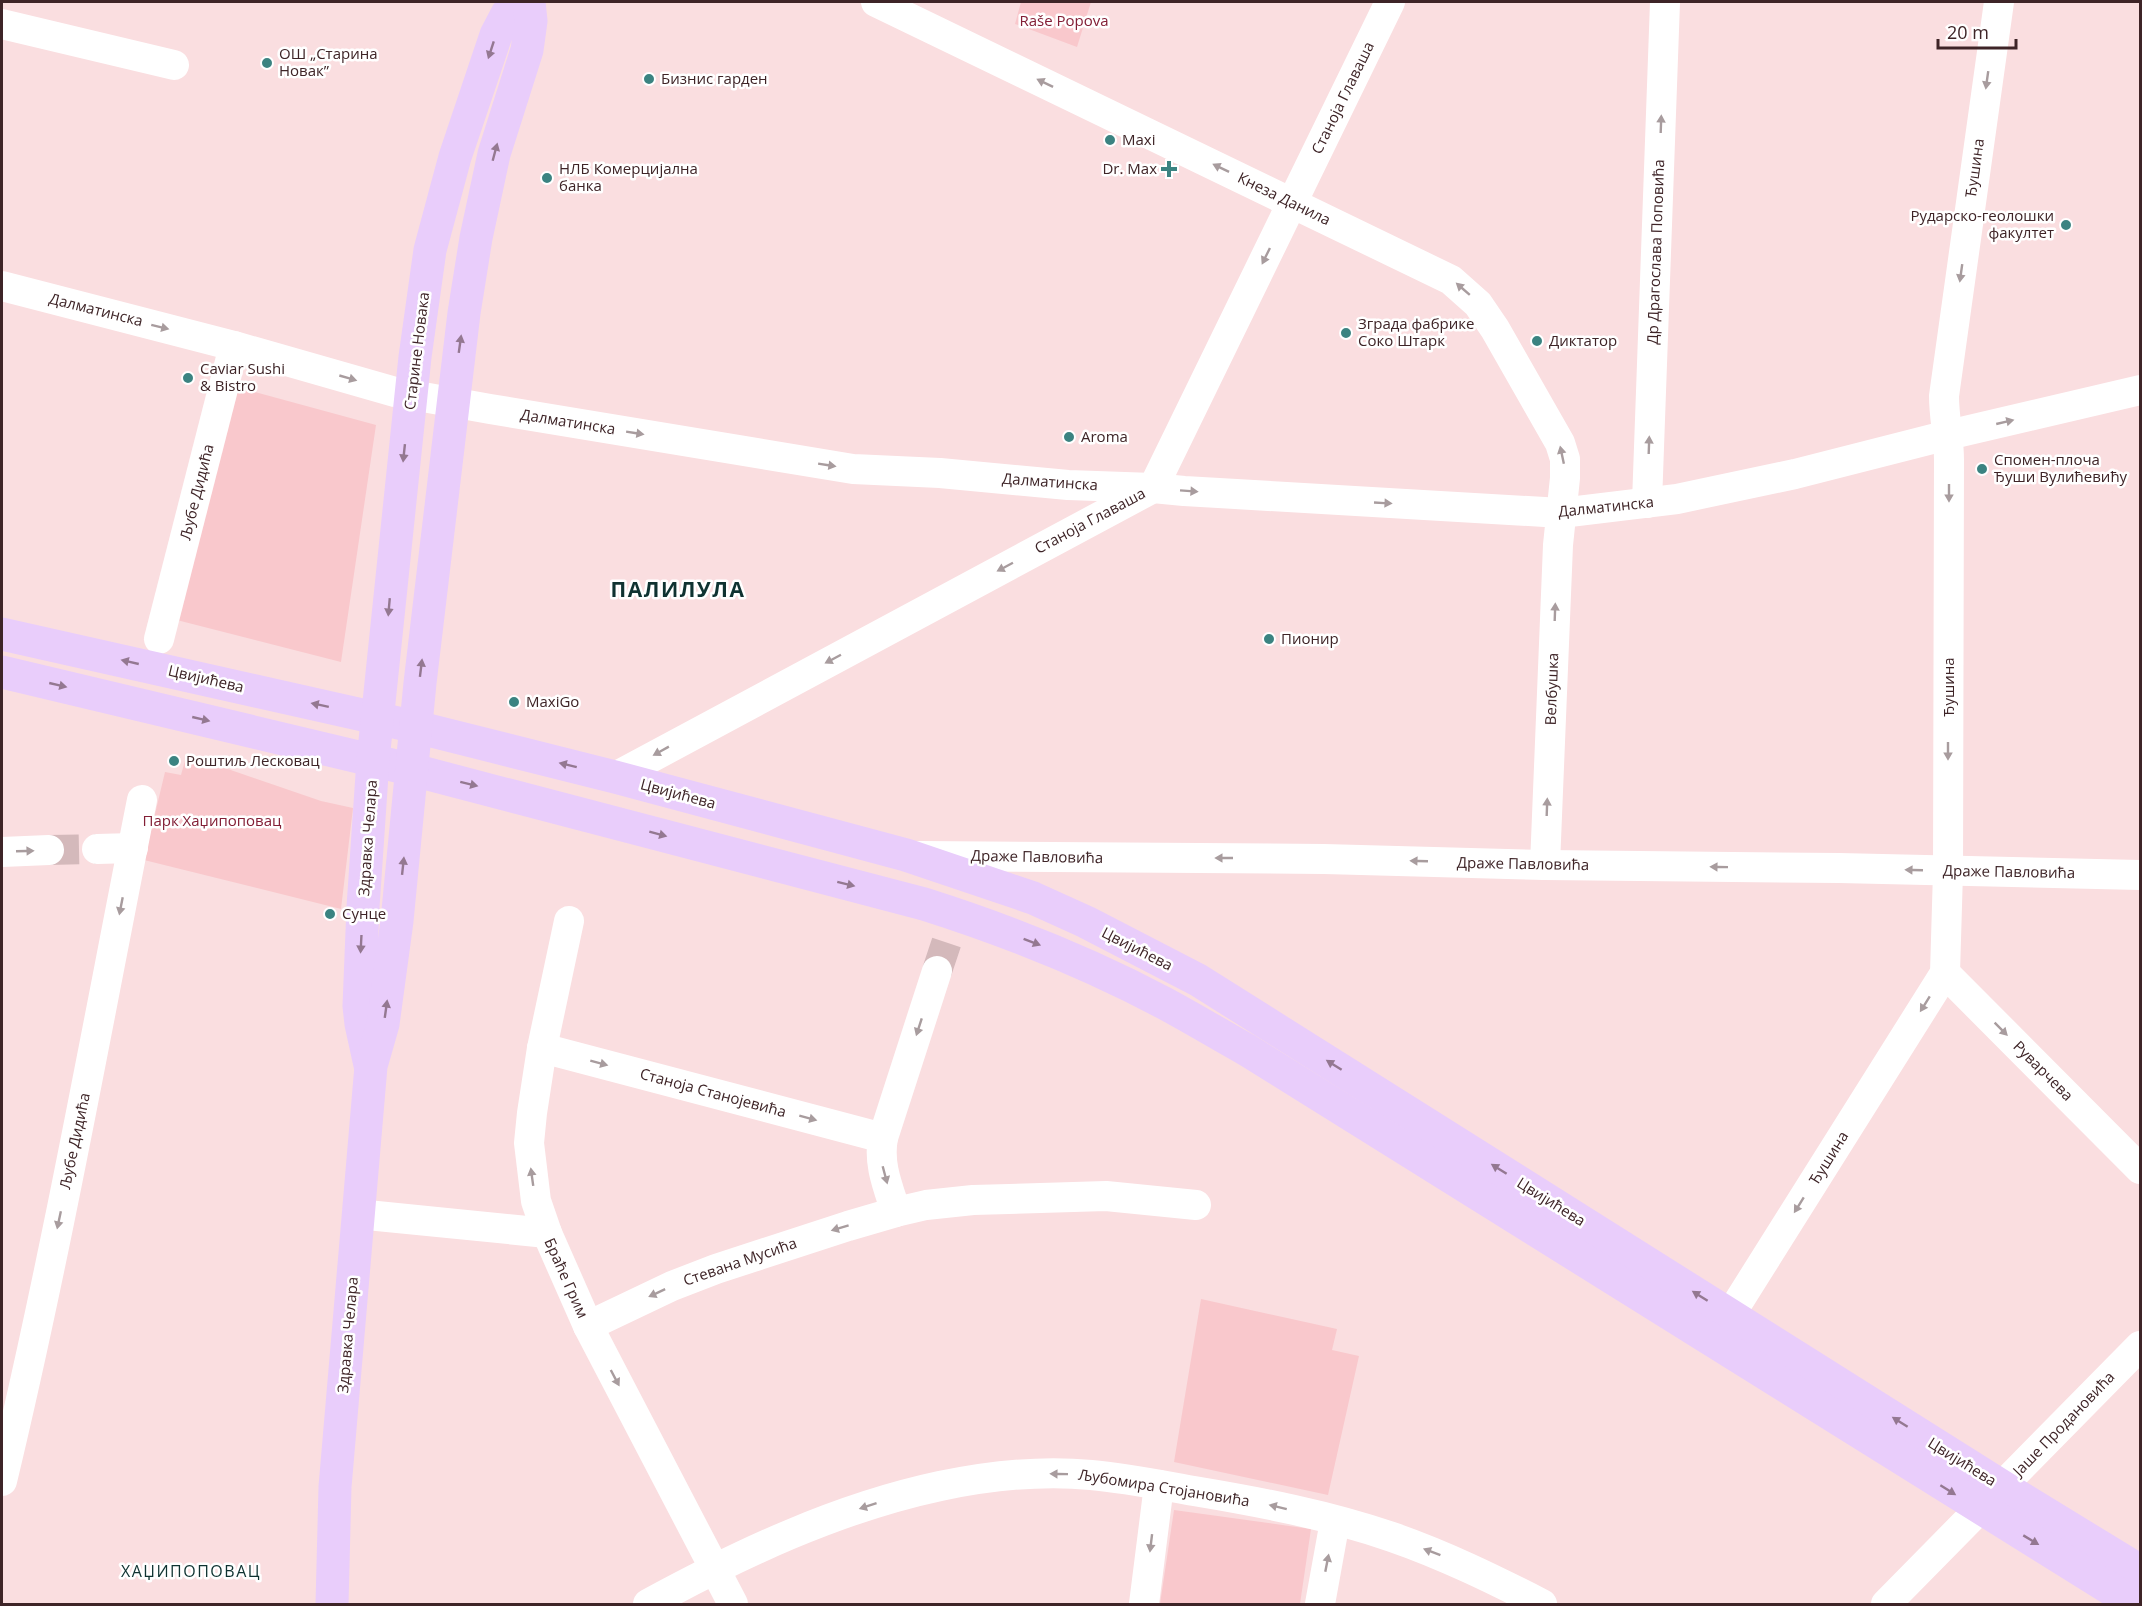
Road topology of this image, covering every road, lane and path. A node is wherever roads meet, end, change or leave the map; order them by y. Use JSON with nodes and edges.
{"nodes":[{"id":1,"x":522,"y":2,"type":"edge"},
{"id":2,"x":529,"y":2,"type":"edge"},
{"id":3,"x":876,"y":2,"type":"edge"},
{"id":4,"x":1390,"y":2,"type":"edge"},
{"id":5,"x":1665,"y":2,"type":"edge"},
{"id":6,"x":2000,"y":2,"type":"edge"},
{"id":7,"x":2,"y":24,"type":"edge"},
{"id":8,"x":174,"y":65,"type":"dead end"},
{"id":9,"x":1292,"y":203,"type":"junction"},
{"id":10,"x":2,"y":286,"type":"edge"},
{"id":11,"x":234,"y":346,"type":"junction"},
{"id":12,"x":2140,"y":390,"type":"edge"},
{"id":13,"x":411,"y":395,"type":"junction"},
{"id":14,"x":453,"y":402,"type":"junction"},
{"id":15,"x":1948,"y":435,"type":"junction"},
{"id":16,"x":1153,"y":488,"type":"junction"},
{"id":17,"x":1647,"y":503,"type":"junction"},
{"id":18,"x":1560,"y":513,"type":"junction"},
{"id":19,"x":2,"y":634,"type":"edge"},
{"id":20,"x":159,"y":639,"type":"dead end"},
{"id":21,"x":2,"y":672,"type":"edge"},
{"id":22,"x":377,"y":718,"type":"junction"},
{"id":23,"x":416,"y":727,"type":"junction"},
{"id":24,"x":373,"y":760,"type":"junction"},
{"id":25,"x":412,"y":770,"type":"junction"},
{"id":26,"x":615,"y":777,"type":"junction"},
{"id":27,"x":142,"y":800,"type":"dead end"},
{"id":28,"x":133,"y":848,"type":"junction"},
{"id":29,"x":97,"y":849,"type":"tunnel mouth"},
{"id":30,"x":49,"y":850,"type":"tunnel mouth"},
{"id":31,"x":2,"y":852,"type":"edge"},
{"id":32,"x":906,"y":855,"type":"junction"},
{"id":33,"x":1545,"y":865,"type":"junction"},
{"id":34,"x":1948,"y":872,"type":"junction"},
{"id":35,"x":2140,"y":875,"type":"edge"},
{"id":36,"x":569,"y":921,"type":"dead end"},
{"id":37,"x":937,"y":971,"type":"tunnel mouth"},
{"id":38,"x":1945,"y":973,"type":"junction"},
{"id":39,"x":542,"y":1048,"type":"junction"},
{"id":40,"x":371,"y":1066,"type":"junction"},
{"id":41,"x":883,"y":1138,"type":"junction"},
{"id":42,"x":2140,"y":1169,"type":"edge"},
{"id":43,"x":1196,"y":1205,"type":"dead end"},
{"id":44,"x":896,"y":1212,"type":"junction"},
{"id":45,"x":357,"y":1214,"type":"junction"},
{"id":46,"x":547,"y":1233,"type":"junction"},
{"id":47,"x":1730,"y":1315,"type":"junction"},
{"id":48,"x":588,"y":1326,"type":"junction"},
{"id":49,"x":2140,"y":1346,"type":"edge"},
{"id":50,"x":12,"y":1397,"type":"edge"},
{"id":51,"x":2,"y":1481,"type":"edge"},
{"id":52,"x":1159,"y":1485,"type":"junction"},
{"id":53,"x":1992,"y":1498,"type":"junction"},
{"id":54,"x":1335,"y":1521,"type":"junction"},
{"id":55,"x":714,"y":1568,"type":"junction"},
{"id":56,"x":2140,"y":1571,"type":"edge"},
{"id":57,"x":332,"y":1605,"type":"edge"},
{"id":58,"x":648,"y":1605,"type":"edge"},
{"id":59,"x":733,"y":1605,"type":"edge"},
{"id":60,"x":1144,"y":1605,"type":"edge"},
{"id":61,"x":1320,"y":1605,"type":"edge"},
{"id":62,"x":1542,"y":1605,"type":"edge"},
{"id":63,"x":1886,"y":1605,"type":"edge"},
{"id":64,"x":2135,"y":1605,"type":"edge"}],
"edges":[{"from":1,"to":13,"type":"main road","name":"Старине Новака","one_way":true},
{"from":14,"to":2,"type":"main road","one_way":true},
{"from":9,"to":3,"type":"street","name":"Кнеза Данила","one_way":true},
{"from":4,"to":9,"type":"street","name":"Станоја Главаша"},
{"from":17,"to":5,"type":"street","name":"Др Драгослава Поповића","one_way":true},
{"from":6,"to":15,"type":"street","name":"Ђушина","one_way":true},
{"from":7,"to":8,"type":"street"},
{"from":9,"to":16,"type":"street","name":"Станоја Главаша","one_way":true},
{"from":18,"to":9,"type":"street","name":"Кнеза Данила","one_way":true},
{"from":10,"to":11,"type":"street","name":"Далматинска","one_way":true},
{"from":11,"to":13,"type":"street","name":"Далматинска","one_way":true},
{"from":11,"to":20,"type":"street","name":"Љубе Дидића"},
{"from":15,"to":12,"type":"street","name":"Далматинска","one_way":true},
{"from":13,"to":14,"type":"street","name":"Далматинска"},
{"from":13,"to":22,"type":"main road","name":"Старине Новака","one_way":true},
{"from":14,"to":16,"type":"street","name":"Далматинска","one_way":true},
{"from":23,"to":14,"type":"main road","one_way":true},
{"from":15,"to":17,"type":"street","name":"Далматинска"},
{"from":15,"to":34,"type":"street","name":"Ђушина","one_way":true},
{"from":16,"to":18,"type":"street","name":"Далматинска","one_way":true},
{"from":16,"to":26,"type":"street","name":"Станоја Главаша","one_way":true},
{"from":17,"to":18,"type":"street","name":"Далматинска"},
{"from":33,"to":18,"type":"street","name":"Велбушка","one_way":true},
{"from":22,"to":19,"type":"main road","name":"Цвијићева","one_way":true},
{"from":21,"to":24,"type":"main road","name":"Цвијићева","one_way":true},
{"from":22,"to":23,"type":"main road","name":"Цвијићева"},
{"from":22,"to":24,"type":"main road","name":"Здравка Челара"},
{"from":23,"to":25,"type":"main road","name":"Здравка Челара"},
{"from":26,"to":23,"type":"main road","name":"Цвијићева","one_way":true},
{"from":24,"to":25,"type":"main road","name":"Цвијићева"},
{"from":24,"to":40,"type":"main road","name":"Здравка Челара","one_way":true},
{"from":40,"to":25,"type":"main road","name":"Здравка Челара","one_way":true},
{"from":25,"to":53,"type":"main road","name":"Цвијићева","one_way":true},
{"from":26,"to":32,"type":"main road","name":"Цвијићева"},
{"from":27,"to":28,"type":"street","name":"Љубе Дидића"},
{"from":28,"to":29,"type":"street"},
{"from":28,"to":50,"type":"street","name":"Љубе Дидића","one_way":true},
{"from":31,"to":30,"type":"street","one_way":true},
{"from":33,"to":32,"type":"street","name":"Драже Павловића","one_way":true},
{"from":47,"to":32,"type":"main road","name":"Цвијићева","one_way":true},
{"from":34,"to":33,"type":"street","name":"Драже Павловића","one_way":true},
{"from":34,"to":35,"type":"street","name":"Драже Павловића"},
{"from":34,"to":38,"type":"street","name":"Ђушина"},
{"from":36,"to":39,"type":"street","name":"Браће Грим"},
{"from":37,"to":41,"type":"street","one_way":true},
{"from":38,"to":42,"type":"street","name":"Руварчева","one_way":true},
{"from":38,"to":47,"type":"street","name":"Ђушина","one_way":true},
{"from":39,"to":41,"type":"street","name":"Станоја Станојевића","one_way":true},
{"from":46,"to":39,"type":"street","name":"Браће Грим","one_way":true},
{"from":40,"to":45,"type":"main road","name":"Здравка Челара"},
{"from":41,"to":44,"type":"street","one_way":true},
{"from":43,"to":44,"type":"street","name":"Стевана Мусића"},
{"from":44,"to":48,"type":"street","name":"Стевана Мусића","one_way":true},
{"from":45,"to":46,"type":"street"},
{"from":45,"to":57,"type":"main road","name":"Здравка Челара"},
{"from":46,"to":48,"type":"street","name":"Браће Грим"},
{"from":53,"to":47,"type":"main road","name":"Цвијићева","one_way":true},
{"from":48,"to":55,"type":"street","name":"Браће Грим","one_way":true},
{"from":49,"to":53,"type":"street","name":"Јаше Продановића"},
{"from":50,"to":51,"type":"street","name":"Љубе Дидића"},
{"from":54,"to":52,"type":"street","name":"Љубомира Стојановића","one_way":true},
{"from":52,"to":55,"type":"street","name":"Љубомира Стојановића","one_way":true},
{"from":52,"to":60,"type":"street","one_way":true},
{"from":53,"to":56,"type":"main road","name":"Цвијићева"},
{"from":53,"to":63,"type":"street","name":"Јаше Продановића"},
{"from":53,"to":64,"type":"main road","name":"Цвијићева","one_way":true},
{"from":61,"to":54,"type":"street","one_way":true},
{"from":62,"to":54,"type":"street","name":"Љубомира Стојановића","one_way":true},
{"from":55,"to":58,"type":"street","name":"Љубомира Стојановића"},
{"from":55,"to":59,"type":"street","name":"Браће Грим"}]}
